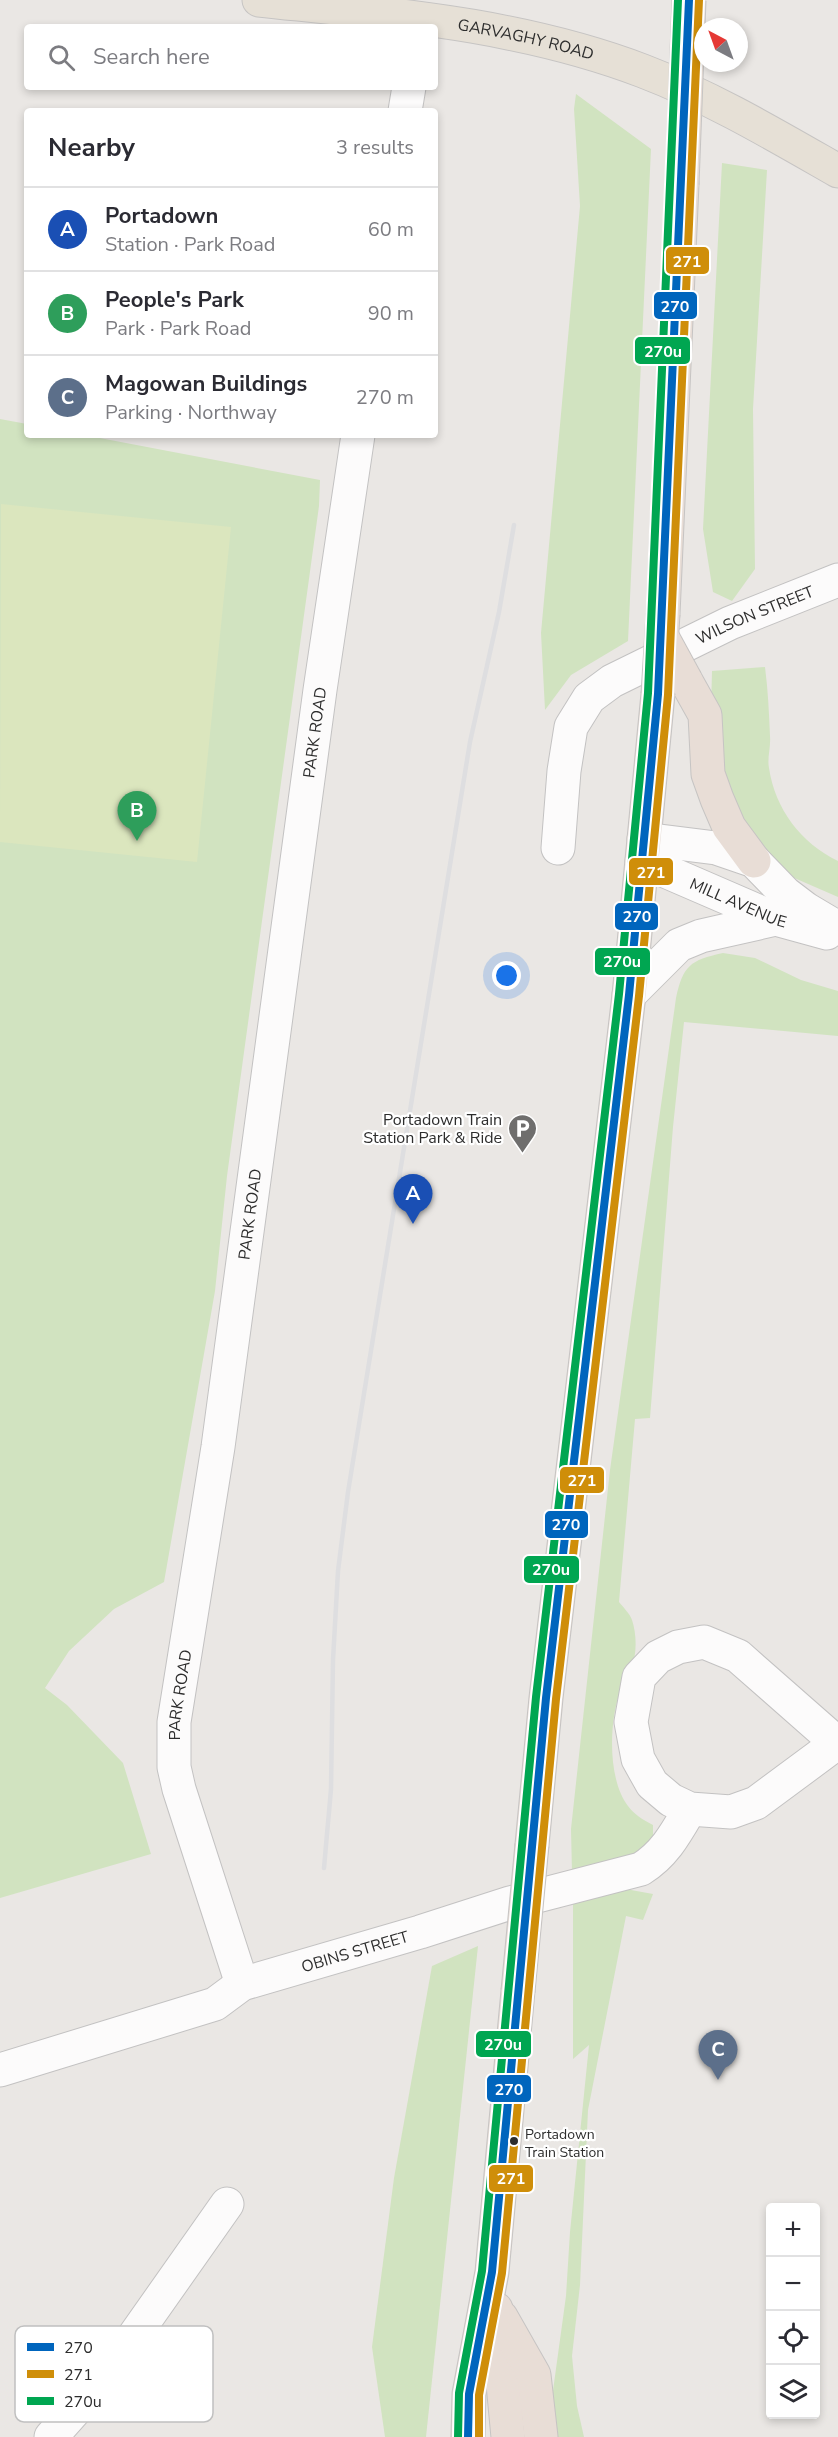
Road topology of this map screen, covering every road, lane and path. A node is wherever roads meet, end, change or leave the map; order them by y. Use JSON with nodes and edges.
{"nodes":[{"id":1,"x":259,"y":0,"type":"edge"},
{"id":2,"x":689,"y":0,"type":"edge"},
{"id":3,"x":420,"y":15,"type":"edge"},
{"id":4,"x":408,"y":90,"type":"edge"},
{"id":5,"x":406,"y":108,"type":"edge"},
{"id":6,"x":838,"y":171,"type":"edge"},
{"id":7,"x":358,"y":438,"type":"edge"},
{"id":8,"x":838,"y":580,"type":"edge"},
{"id":9,"x":672,"y":687,"type":"junction"},
{"id":10,"x":558,"y":848,"type":"dead end"},
{"id":11,"x":643,"y":850,"type":"junction"},
{"id":12,"x":754,"y":861,"type":"junction"},
{"id":13,"x":776,"y":919,"type":"junction"},
{"id":14,"x":838,"y":928,"type":"edge"},
{"id":15,"x":838,"y":934,"type":"edge"},
{"id":16,"x":629,"y":994,"type":"junction"},
{"id":17,"x":838,"y":1743,"type":"edge"},
{"id":18,"x":690,"y":1809,"type":"junction"},
{"id":19,"x":242,"y":1984,"type":"junction"},
{"id":20,"x":0,"y":2070,"type":"edge"},
{"id":21,"x":227,"y":2204,"type":"dead end"},
{"id":22,"x":492,"y":2272,"type":"junction"},
{"id":23,"x":496,"y":2308,"type":"junction"},
{"id":24,"x":141,"y":2326,"type":"edge"},
{"id":25,"x":64,"y":2422,"type":"edge"},
{"id":26,"x":51,"y":2437,"type":"edge"},
{"id":27,"x":468,"y":2437,"type":"edge"},
{"id":28,"x":508,"y":2437,"type":"edge"},
{"id":29,"x":541,"y":2437,"type":"edge"}],
"edges":[{"from":1,"to":3,"type":"main road","name":"GARVAGHY ROAD"},
{"from":2,"to":9,"type":"highway","bridge":true},
{"from":3,"to":6,"type":"main road","name":"GARVAGHY ROAD"},
{"from":4,"to":5,"type":"street"},
{"from":7,"to":19,"type":"street","name":"PARK ROAD"},
{"from":8,"to":10,"type":"street","name":"WILSON STREET"},
{"from":9,"to":11,"type":"highway"},
{"from":9,"to":12,"type":"highway"},
{"from":11,"to":12,"type":"street","name":"MILL AVENUE"},
{"from":11,"to":13,"type":"street","name":"MILL AVENUE"},
{"from":11,"to":16,"type":"highway"},
{"from":12,"to":14,"type":"street","name":"MILL AVENUE"},
{"from":13,"to":15,"type":"street","name":"MILL AVENUE"},
{"from":13,"to":16,"type":"street"},
{"from":16,"to":22,"type":"highway","bridge":true},
{"from":17,"to":18,"type":"street"},
{"from":17,"to":18,"type":"street"},
{"from":18,"to":19,"type":"street","name":"OBINS STREET"},
{"from":19,"to":20,"type":"street","name":"OBINS STREET"},
{"from":21,"to":24,"type":"street"},
{"from":22,"to":23,"type":"highway"},
{"from":22,"to":27,"type":"highway"},
{"from":23,"to":28,"type":"highway"},
{"from":23,"to":29,"type":"highway"},
{"from":25,"to":26,"type":"street"}]}
